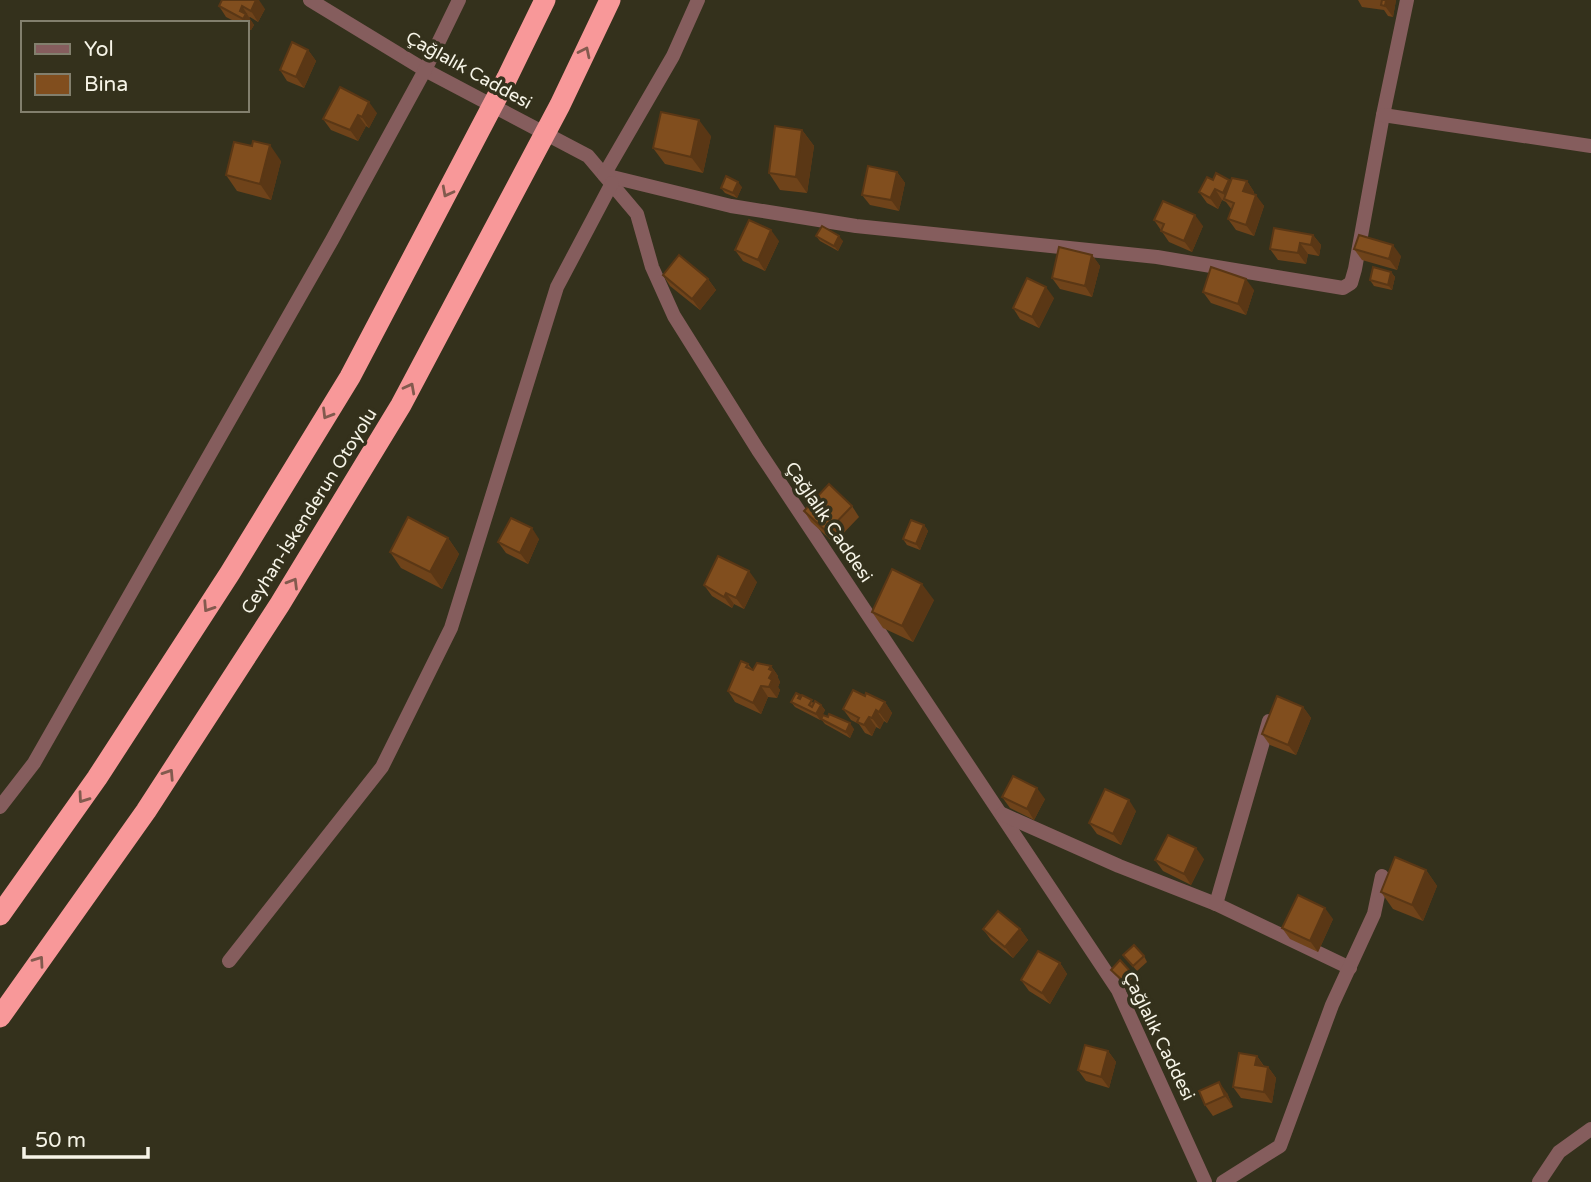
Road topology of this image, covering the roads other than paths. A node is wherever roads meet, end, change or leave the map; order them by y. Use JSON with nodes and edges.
{"nodes":[{"id":1,"x":310,"y":0,"type":"edge"},
{"id":2,"x":459,"y":0,"type":"edge"},
{"id":3,"x":545,"y":0,"type":"edge"},
{"id":4,"x":610,"y":0,"type":"edge"},
{"id":5,"x":698,"y":0,"type":"edge"},
{"id":6,"x":1407,"y":0,"type":"edge"},
{"id":7,"x":425,"y":70,"type":"junction"},
{"id":8,"x":1383,"y":115,"type":"junction"},
{"id":9,"x":1591,"y":146,"type":"edge"},
{"id":10,"x":608,"y":179,"type":"junction"},
{"id":11,"x":1273,"y":705,"type":"edge"},
{"id":12,"x":0,"y":807,"type":"edge"},
{"id":13,"x":1001,"y":814,"type":"junction"},
{"id":14,"x":1382,"y":876,"type":"dead end"},
{"id":15,"x":1216,"y":904,"type":"junction"},
{"id":16,"x":0,"y":915,"type":"edge"},
{"id":17,"x":229,"y":961,"type":"dead end"},
{"id":18,"x":1350,"y":968,"type":"junction"},
{"id":19,"x":0,"y":1017,"type":"edge"},
{"id":20,"x":1591,"y":1129,"type":"edge"},
{"id":21,"x":1205,"y":1182,"type":"edge"},
{"id":22,"x":1223,"y":1182,"type":"edge"},
{"id":23,"x":1539,"y":1182,"type":"edge"}],
"edges":[{"from":1,"to":7,"type":"street","name":"Çağlalık Caddesi"},
{"from":2,"to":7,"type":"street"},
{"from":3,"to":16,"type":"highway","name":"Ceyhan-İskenderun Otoyolu","one_way":true},
{"from":19,"to":4,"type":"highway","name":"Ceyhan-İskenderun Otoyolu","one_way":true},
{"from":5,"to":10,"type":"street"},
{"from":6,"to":8,"type":"street"},
{"from":7,"to":10,"type":"street","name":"Çağlalık Caddesi"},
{"from":7,"to":12,"type":"street"},
{"from":8,"to":9,"type":"street"},
{"from":8,"to":10,"type":"street"},
{"from":10,"to":13,"type":"street","name":"Çağlalık Caddesi"},
{"from":10,"to":17,"type":"street"},
{"from":11,"to":15,"type":"street"},
{"from":13,"to":15,"type":"street"},
{"from":13,"to":21,"type":"street","name":"Çağlalık Caddesi"},
{"from":14,"to":18,"type":"street"},
{"from":15,"to":18,"type":"street"},
{"from":18,"to":22,"type":"street"},
{"from":20,"to":23,"type":"street"}]}
